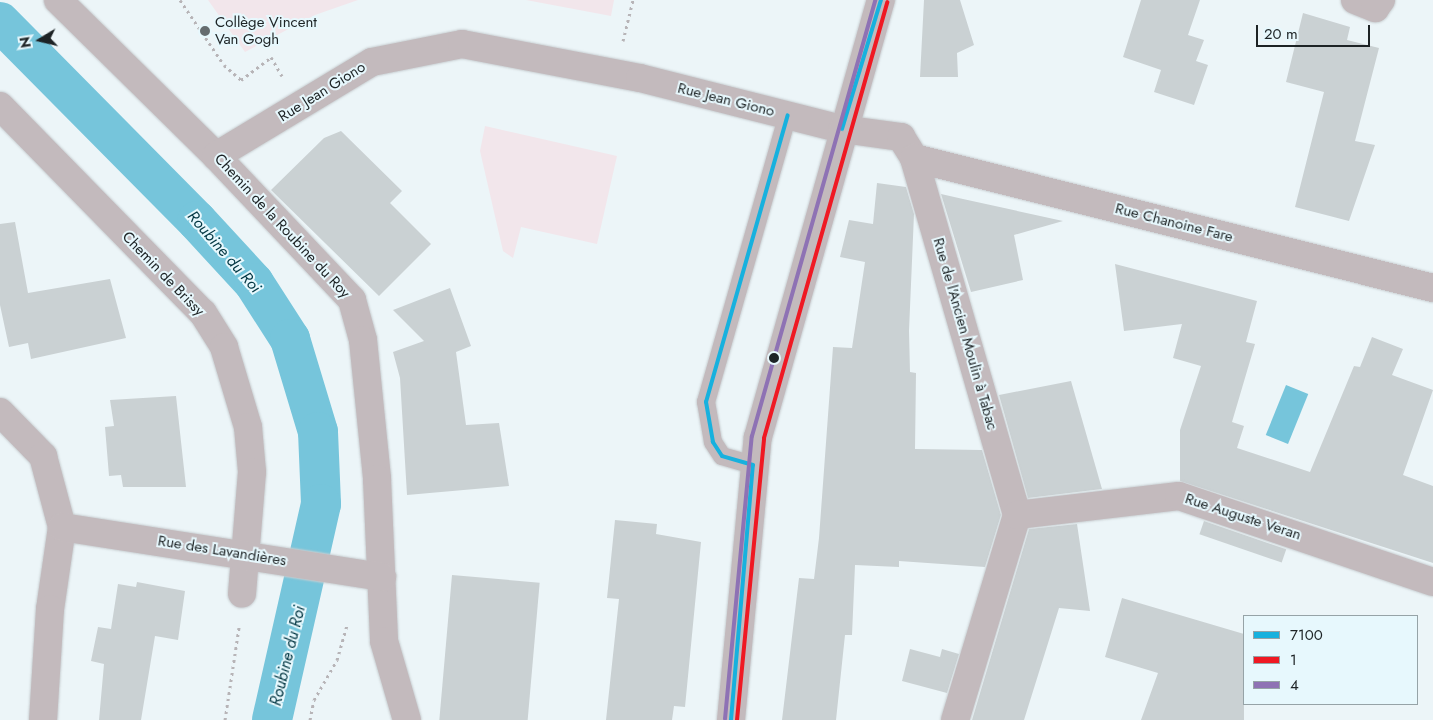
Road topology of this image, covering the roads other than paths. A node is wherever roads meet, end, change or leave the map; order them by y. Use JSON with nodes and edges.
{"nodes":[{"id":1,"x":58,"y":0,"type":"edge"},
{"id":2,"x":882,"y":0,"type":"edge"},
{"id":3,"x":1355,"y":0,"type":"edge"},
{"id":4,"x":1381,"y":0,"type":"edge"},
{"id":5,"x":0,"y":106,"type":"edge"},
{"id":6,"x":788,"y":115,"type":"junction"},
{"id":7,"x":842,"y":129,"type":"junction"},
{"id":8,"x":216,"y":156,"type":"junction"},
{"id":9,"x":914,"y":158,"type":"junction"},
{"id":10,"x":1433,"y":288,"type":"edge"},
{"id":11,"x":0,"y":412,"type":"edge"},
{"id":12,"x":753,"y":465,"type":"junction"},
{"id":13,"x":1017,"y":515,"type":"junction"},
{"id":14,"x":62,"y":527,"type":"junction"},
{"id":15,"x":253,"y":556,"type":"junction"},
{"id":16,"x":364,"y":574,"type":"junction"},
{"id":17,"x":1433,"y":580,"type":"edge"},
{"id":18,"x":242,"y":594,"type":"road end"},
{"id":19,"x":43,"y":720,"type":"edge"},
{"id":20,"x":407,"y":720,"type":"edge"},
{"id":21,"x":732,"y":720,"type":"edge"},
{"id":22,"x":955,"y":720,"type":"edge"}],
"edges":[{"from":1,"to":8,"type":"street","name":"Chemin de la Roubine du Roy"},
{"from":2,"to":7,"type":"street"},
{"from":3,"to":4,"type":"street"},
{"from":5,"to":15,"type":"street","name":"Chemin de Brissy"},
{"from":6,"to":7,"type":"street","name":"Rue Jean Giono"},
{"from":6,"to":8,"type":"street","name":"Rue Jean Giono"},
{"from":6,"to":12,"type":"lane"},
{"from":7,"to":9,"type":"street","name":"Rue de l'Ancien Moulin à Tabac"},
{"from":7,"to":12,"type":"street"},
{"from":8,"to":16,"type":"street","name":"Chemin de la Roubine du Roy"},
{"from":9,"to":10,"type":"street","name":"Rue Chanoine Fare"},
{"from":9,"to":13,"type":"street","name":"Rue de l'Ancien Moulin à Tabac"},
{"from":11,"to":14,"type":"street"},
{"from":12,"to":21,"type":"street"},
{"from":13,"to":17,"type":"street","name":"Rue Auguste Veran"},
{"from":13,"to":22,"type":"street"},
{"from":14,"to":15,"type":"street","name":"Rue des Lavandières"},
{"from":14,"to":19,"type":"street"},
{"from":15,"to":16,"type":"street","name":"Rue des Lavandières"},
{"from":15,"to":18,"type":"street","name":"Chemin de Brissy"},
{"from":16,"to":20,"type":"street","name":"Chemin de la Roubine du Roy"}]}
